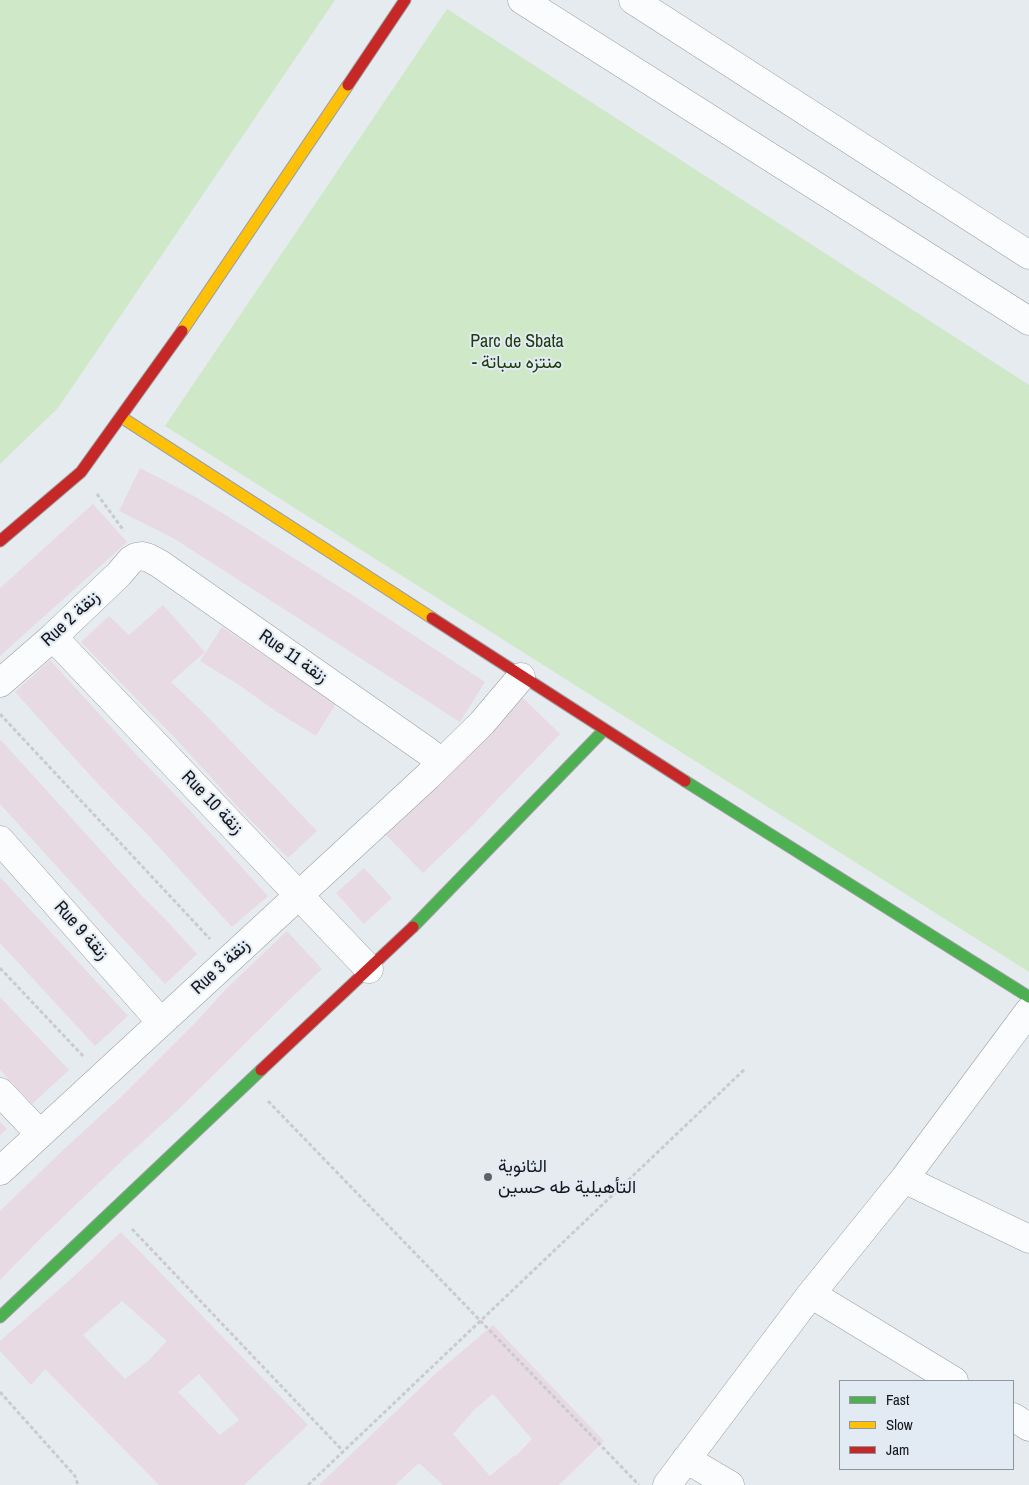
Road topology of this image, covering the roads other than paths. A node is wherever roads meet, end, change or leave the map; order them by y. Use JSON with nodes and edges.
{"nodes":[{"id":1,"x":405,"y":0,"type":"edge"},
{"id":2,"x":522,"y":0,"type":"edge"},
{"id":3,"x":633,"y":0,"type":"edge"},
{"id":4,"x":1029,"y":255,"type":"edge"},
{"id":5,"x":1029,"y":321,"type":"edge"},
{"id":6,"x":121,"y":417,"type":"junction"},
{"id":7,"x":0,"y":541,"type":"edge"},
{"id":8,"x":142,"y":556,"type":"joint"},
{"id":9,"x":53,"y":637,"type":"junction"},
{"id":10,"x":522,"y":677,"type":"junction"},
{"id":11,"x":0,"y":683,"type":"edge"},
{"id":12,"x":604,"y":730,"type":"junction"},
{"id":13,"x":441,"y":762,"type":"junction"},
{"id":14,"x":0,"y":840,"type":"edge"},
{"id":15,"x":299,"y":895,"type":"junction"},
{"id":16,"x":369,"y":969,"type":"junction"},
{"id":17,"x":1029,"y":997,"type":"edge"},
{"id":18,"x":1029,"y":1011,"type":"edge"},
{"id":19,"x":161,"y":1022,"type":"junction"},
{"id":20,"x":0,"y":1092,"type":"edge"},
{"id":21,"x":40,"y":1134,"type":"junction"},
{"id":22,"x":0,"y":1171,"type":"edge"},
{"id":23,"x":904,"y":1178,"type":"junction"},
{"id":24,"x":1029,"y":1239,"type":"edge"},
{"id":25,"x":811,"y":1294,"type":"junction"},
{"id":26,"x":0,"y":1317,"type":"edge"},
{"id":27,"x":952,"y":1380,"type":"edge"},
{"id":28,"x":1014,"y":1418,"type":"edge"},
{"id":29,"x":1029,"y":1427,"type":"edge"},
{"id":30,"x":686,"y":1459,"type":"junction"},
{"id":31,"x":667,"y":1485,"type":"edge"},
{"id":32,"x":730,"y":1485,"type":"edge"}],
"edges":[{"from":1,"to":6,"type":"street"},
{"from":2,"to":5,"type":"street"},
{"from":3,"to":4,"type":"street"},
{"from":6,"to":7,"type":"street"},
{"from":6,"to":10,"type":"street"},
{"from":8,"to":9,"type":"street","name":"Rue 2 زنقة"},
{"from":8,"to":13,"type":"street","name":"Rue 11 زنقة"},
{"from":9,"to":11,"type":"street","name":"Rue 2 زنقة"},
{"from":9,"to":15,"type":"street","name":"Rue 10 زنقة"},
{"from":10,"to":12,"type":"street"},
{"from":10,"to":13,"type":"street","name":"Rue 3 زنقة"},
{"from":12,"to":16,"type":"street"},
{"from":12,"to":17,"type":"street"},
{"from":13,"to":15,"type":"street","name":"Rue 3 زنقة"},
{"from":14,"to":19,"type":"street","name":"Rue 9 زنقة"},
{"from":15,"to":16,"type":"street","name":"Rue 10 زنقة"},
{"from":15,"to":19,"type":"street","name":"Rue 3 زنقة"},
{"from":16,"to":26,"type":"street"},
{"from":18,"to":23,"type":"street"},
{"from":19,"to":21,"type":"street","name":"Rue 3 زنقة"},
{"from":20,"to":21,"type":"street"},
{"from":21,"to":22,"type":"street","name":"Rue 3 زنقة"},
{"from":23,"to":24,"type":"street"},
{"from":23,"to":25,"type":"street"},
{"from":25,"to":27,"type":"street"},
{"from":25,"to":30,"type":"street"},
{"from":28,"to":29,"type":"street"},
{"from":30,"to":31,"type":"street"},
{"from":30,"to":32,"type":"street"}]}
